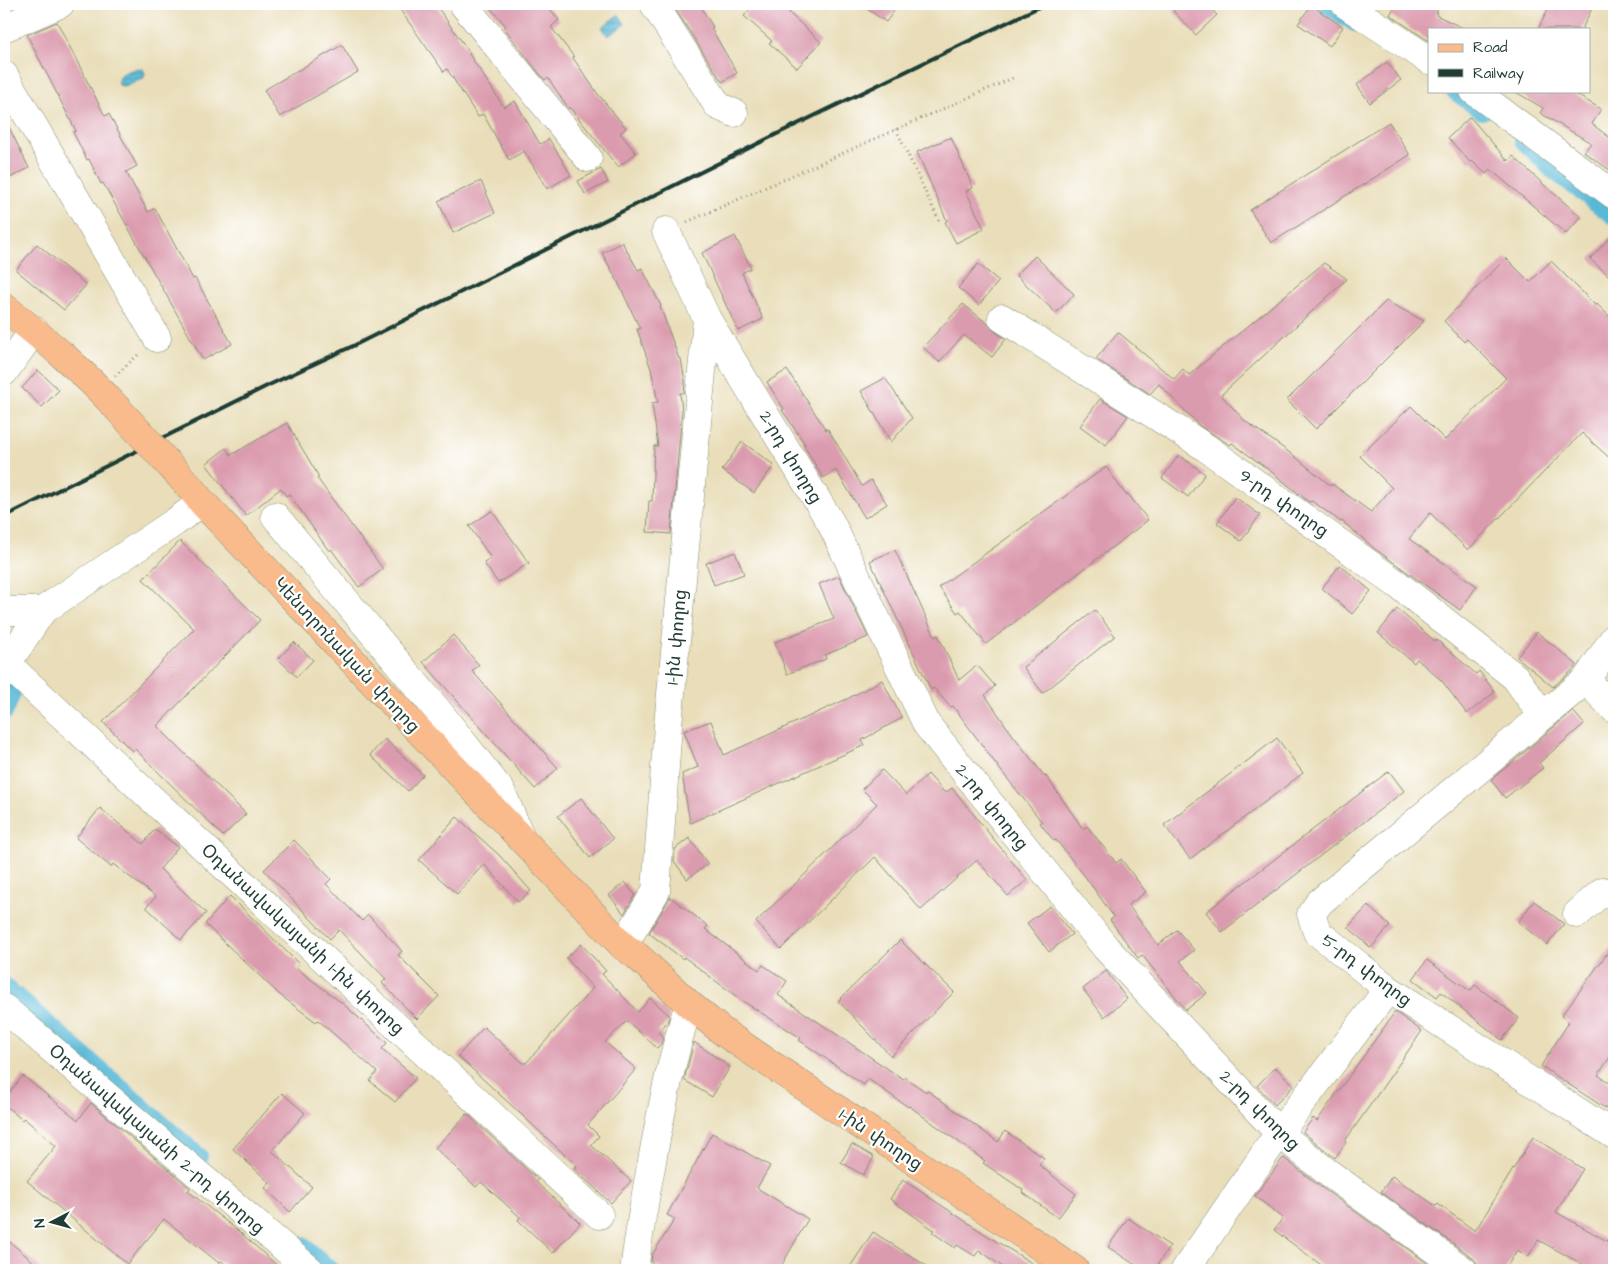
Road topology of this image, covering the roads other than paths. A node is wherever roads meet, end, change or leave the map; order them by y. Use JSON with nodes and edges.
{"nodes":[{"id":1,"x":60,"y":4,"type":"edge"},
{"id":2,"x":463,"y":4,"type":"edge"},
{"id":3,"x":654,"y":4,"type":"edge"},
{"id":4,"x":1346,"y":4,"type":"edge"},
{"id":5,"x":4,"y":28,"type":"edge"},
{"id":6,"x":1428,"y":59,"type":"edge"},
{"id":7,"x":4,"y":75,"type":"edge"},
{"id":8,"x":1475,"y":92,"type":"edge"},
{"id":9,"x":734,"y":113,"type":"dead end"},
{"id":10,"x":588,"y":158,"type":"dead end"},
{"id":11,"x":1614,"y":195,"type":"edge"},
{"id":12,"x":666,"y":231,"type":"road end"},
{"id":13,"x":4,"y":307,"type":"edge"},
{"id":14,"x":1002,"y":318,"type":"dead end"},
{"id":15,"x":707,"y":319,"type":"junction"},
{"id":16,"x":34,"y":330,"type":"junction"},
{"id":17,"x":157,"y":338,"type":"road end"},
{"id":18,"x":4,"y":372,"type":"edge"},
{"id":19,"x":194,"y":493,"type":"junction"},
{"id":20,"x":275,"y":516,"type":"dead end"},
{"id":21,"x":42,"y":611,"type":"junction"},
{"id":22,"x":4,"y":613,"type":"edge"},
{"id":23,"x":1614,"y":638,"type":"edge"},
{"id":24,"x":5,"y":666,"type":"edge"},
{"id":25,"x":1586,"y":680,"type":"junction"},
{"id":26,"x":1614,"y":708,"type":"edge"},
{"id":27,"x":1543,"y":716,"type":"junction"},
{"id":28,"x":522,"y":839,"type":"junction"},
{"id":29,"x":1614,"y":893,"type":"edge"},
{"id":30,"x":1577,"y":914,"type":"dead end"},
{"id":31,"x":623,"y":946,"type":"junction"},
{"id":32,"x":1388,"y":989,"type":"junction"},
{"id":33,"x":689,"y":1004,"type":"junction"},
{"id":34,"x":4,"y":1008,"type":"edge"},
{"id":35,"x":1279,"y":1133,"type":"junction"},
{"id":36,"x":1614,"y":1135,"type":"edge"},
{"id":37,"x":599,"y":1215,"type":"dead end"},
{"id":38,"x":310,"y":1270,"type":"edge"},
{"id":39,"x":634,"y":1270,"type":"edge"},
{"id":40,"x":1075,"y":1270,"type":"edge"},
{"id":41,"x":1185,"y":1270,"type":"edge"},
{"id":42,"x":1463,"y":1270,"type":"edge"}],
"edges":[{"from":1,"to":5,"type":"street"},
{"from":2,"to":10,"type":"street"},
{"from":3,"to":9,"type":"street"},
{"from":4,"to":6,"type":"street"},
{"from":7,"to":17,"type":"street"},
{"from":8,"to":11,"type":"street"},
{"from":12,"to":15,"type":"street","name":"2-րդ փողոց"},
{"from":13,"to":16,"type":"main road","name":"Կենտրոնական փողոց"},
{"from":14,"to":27,"type":"street","name":"9-րդ փողոց"},
{"from":15,"to":31,"type":"street","name":"1-ին փողոց"},
{"from":15,"to":35,"type":"street","name":"2-րդ փողոց"},
{"from":16,"to":18,"type":"street"},
{"from":16,"to":19,"type":"main road","name":"Կենտրոնական փողոց","bridge":true},
{"from":19,"to":21,"type":"street"},
{"from":19,"to":28,"type":"main road","name":"Կենտրոնական փողոց"},
{"from":20,"to":28,"type":"street"},
{"from":21,"to":22,"type":"street"},
{"from":21,"to":24,"type":"street"},
{"from":23,"to":25,"type":"street"},
{"from":24,"to":37,"type":"street","name":"Օդանավակայանի 1-ին փողոց"},
{"from":25,"to":26,"type":"street"},
{"from":25,"to":27,"type":"street"},
{"from":27,"to":32,"type":"street","name":"5-րդ փողոց"},
{"from":28,"to":31,"type":"main road","name":"Կենտրոնական փողոց"},
{"from":29,"to":30,"type":"street"},
{"from":31,"to":33,"type":"main road","name":"Կենտրոնական փողոց"},
{"from":32,"to":35,"type":"street"},
{"from":32,"to":36,"type":"street","name":"5-րդ փողոց"},
{"from":33,"to":39,"type":"street"},
{"from":33,"to":40,"type":"main road","name":"1-ին փողոց"},
{"from":34,"to":38,"type":"street","name":"Օդանավակայանի 2-րդ փողոց"},
{"from":35,"to":41,"type":"street"},
{"from":35,"to":42,"type":"street","name":"2-րդ փողոց"}]}
